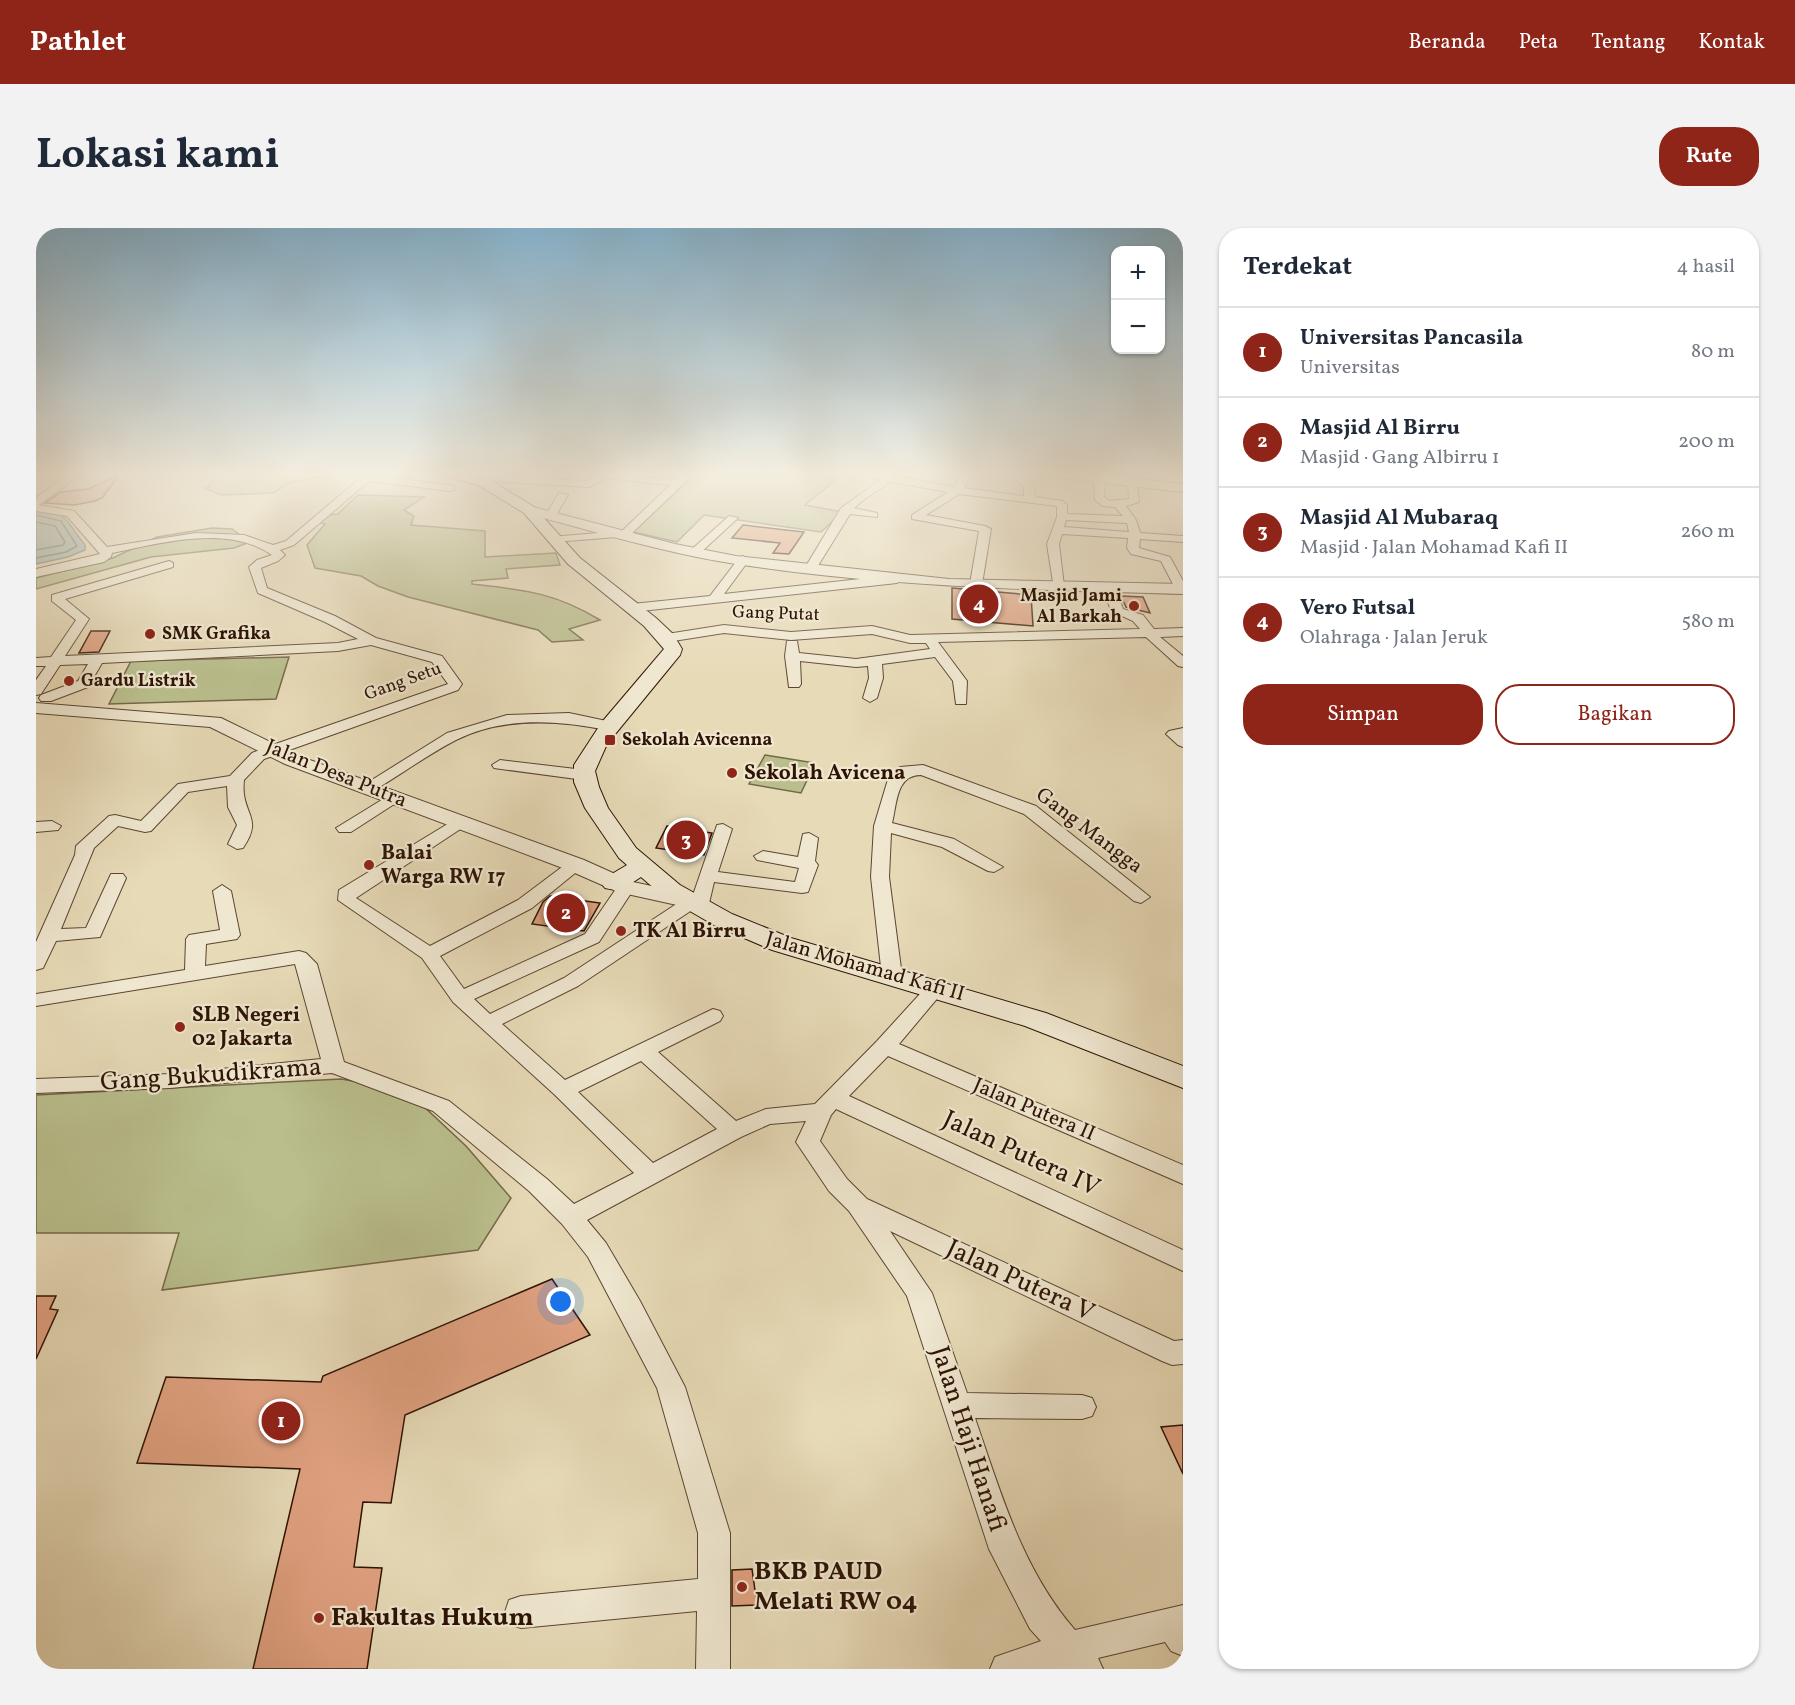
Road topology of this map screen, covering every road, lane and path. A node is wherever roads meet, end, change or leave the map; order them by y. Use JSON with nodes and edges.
{"nodes":[{"id":1,"x":97,"y":541,"type":"edge"},
{"id":2,"x":152,"y":541,"type":"edge"},
{"id":3,"x":248,"y":541,"type":"edge"},
{"id":4,"x":286,"y":541,"type":"edge"},
{"id":5,"x":557,"y":541,"type":"edge"},
{"id":6,"x":653,"y":541,"type":"edge"},
{"id":7,"x":707,"y":541,"type":"edge"},
{"id":8,"x":827,"y":541,"type":"edge"},
{"id":9,"x":983,"y":541,"type":"edge"},
{"id":10,"x":1054,"y":541,"type":"edge"},
{"id":11,"x":1134,"y":541,"type":"edge"},
{"id":12,"x":280,"y":546,"type":"junction"},
{"id":13,"x":106,"y":551,"type":"junction"},
{"id":14,"x":695,"y":552,"type":"junction"},
{"id":15,"x":1166,"y":559,"type":"junction"},
{"id":16,"x":743,"y":560,"type":"junction"},
{"id":17,"x":1183,"y":561,"type":"edge"},
{"id":18,"x":169,"y":565,"type":"dead end"},
{"id":19,"x":812,"y":566,"type":"junction"},
{"id":20,"x":36,"y":573,"type":"edge"},
{"id":21,"x":897,"y":579,"type":"junction"},
{"id":22,"x":976,"y":584,"type":"junction"},
{"id":23,"x":1058,"y":586,"type":"junction"},
{"id":24,"x":1109,"y":588,"type":"junction"},
{"id":25,"x":1182,"y":589,"type":"edge"},
{"id":26,"x":715,"y":597,"type":"junction"},
{"id":27,"x":632,"y":608,"type":"junction"},
{"id":28,"x":1148,"y":632,"type":"junction"},
{"id":29,"x":1183,"y":632,"type":"edge"},
{"id":30,"x":791,"y":636,"type":"junction"},
{"id":31,"x":667,"y":639,"type":"junction"},
{"id":32,"x":928,"y":639,"type":"junction"},
{"id":33,"x":371,"y":641,"type":"junction"},
{"id":34,"x":941,"y":652,"type":"junction"},
{"id":35,"x":792,"y":656,"type":"junction"},
{"id":36,"x":97,"y":660,"type":"junction"},
{"id":37,"x":36,"y":662,"type":"edge"},
{"id":38,"x":56,"y":662,"type":"junction"},
{"id":39,"x":875,"y":662,"type":"junction"},
{"id":40,"x":1182,"y":662,"type":"edge"},
{"id":41,"x":794,"y":684,"type":"dead end"},
{"id":42,"x":870,"y":698,"type":"dead end"},
{"id":43,"x":39,"y":699,"type":"edge"},
{"id":44,"x":961,"y":701,"type":"dead end"},
{"id":45,"x":611,"y":726,"type":"junction"},
{"id":46,"x":1183,"y":733,"type":"edge"},
{"id":47,"x":1183,"y":742,"type":"edge"},
{"id":48,"x":279,"y":755,"type":"junction"},
{"id":49,"x":500,"y":765,"type":"dead end"},
{"id":50,"x":584,"y":775,"type":"junction"},
{"id":51,"x":236,"y":779,"type":"junction"},
{"id":52,"x":367,"y":788,"type":"junction"},
{"id":53,"x":393,"y":798,"type":"junction"},
{"id":54,"x":459,"y":822,"type":"junction"},
{"id":55,"x":883,"y":826,"type":"junction"},
{"id":56,"x":345,"y":828,"type":"dead end"},
{"id":57,"x":723,"y":829,"type":"dead end"},
{"id":58,"x":809,"y":838,"type":"dead end"},
{"id":59,"x":237,"y":844,"type":"dead end"},
{"id":60,"x":763,"y":856,"type":"dead end"},
{"id":61,"x":806,"y":862,"type":"junction"},
{"id":62,"x":576,"y":865,"type":"junction"},
{"id":63,"x":994,"y":867,"type":"dead end"},
{"id":64,"x":645,"y":868,"type":"junction"},
{"id":65,"x":708,"y":876,"type":"junction"},
{"id":66,"x":117,"y":878,"type":"dead end"},
{"id":67,"x":620,"y":885,"type":"junction"},
{"id":68,"x":222,"y":891,"type":"dead end"},
{"id":69,"x":1141,"y":897,"type":"dead end"},
{"id":70,"x":692,"y":904,"type":"junction"},
{"id":71,"x":49,"y":936,"type":"junction"},
{"id":72,"x":429,"y":954,"type":"junction"},
{"id":73,"x":36,"y":964,"type":"edge"},
{"id":74,"x":195,"y":974,"type":"junction"},
{"id":75,"x":892,"y":976,"type":"junction"},
{"id":76,"x":936,"y":988,"type":"junction"},
{"id":77,"x":460,"y":998,"type":"junction"},
{"id":78,"x":36,"y":1000,"type":"edge"},
{"id":79,"x":713,"y":1016,"type":"dead end"},
{"id":80,"x":488,"y":1023,"type":"junction"},
{"id":81,"x":885,"y":1046,"type":"junction"},
{"id":82,"x":642,"y":1050,"type":"junction"},
{"id":83,"x":334,"y":1066,"type":"junction"},
{"id":84,"x":1183,"y":1078,"type":"edge"},
{"id":85,"x":36,"y":1086,"type":"edge"},
{"id":86,"x":563,"y":1090,"type":"junction"},
{"id":87,"x":828,"y":1105,"type":"junction"},
{"id":88,"x":733,"y":1131,"type":"junction"},
{"id":89,"x":651,"y":1174,"type":"junction"},
{"id":90,"x":1183,"y":1175,"type":"edge"},
{"id":91,"x":858,"y":1205,"type":"junction"},
{"id":92,"x":579,"y":1212,"type":"junction"},
{"id":93,"x":1183,"y":1262,"type":"edge"},
{"id":94,"x":1183,"y":1352,"type":"edge"},
{"id":95,"x":957,"y":1405,"type":"junction"},
{"id":96,"x":1082,"y":1407,"type":"dead end"},
{"id":97,"x":714,"y":1593,"type":"junction"},
{"id":98,"x":521,"y":1612,"type":"dead end"},
{"id":99,"x":1179,"y":1628,"type":"edge"},
{"id":100,"x":1078,"y":1659,"type":"edge"},
{"id":101,"x":713,"y":1669,"type":"edge"},
{"id":102,"x":1007,"y":1669,"type":"edge"}],
"edges":[{"from":1,"to":13,"type":"street"},
{"from":2,"to":13,"type":"street"},
{"from":3,"to":12,"type":"street"},
{"from":4,"to":12,"type":"street"},
{"from":5,"to":27,"type":"main road"},
{"from":6,"to":14,"type":"street"},
{"from":7,"to":14,"type":"street"},
{"from":8,"to":19,"type":"street"},
{"from":9,"to":22,"type":"street"},
{"from":10,"to":23,"type":"street"},
{"from":11,"to":15,"type":"street"},
{"from":12,"to":33,"type":"street"},
{"from":13,"to":20,"type":"street"},
{"from":14,"to":16,"type":"street"},
{"from":15,"to":17,"type":"street"},
{"from":15,"to":25,"type":"street"},
{"from":16,"to":19,"type":"street"},
{"from":16,"to":26,"type":"street"},
{"from":18,"to":38,"type":"street"},
{"from":19,"to":21,"type":"street"},
{"from":21,"to":22,"type":"street"},
{"from":21,"to":26,"type":"street","name":"Gang Putat"},
{"from":22,"to":23,"type":"street"},
{"from":23,"to":24,"type":"street"},
{"from":24,"to":25,"type":"street"},
{"from":24,"to":28,"type":"street"},
{"from":26,"to":27,"type":"street","name":"Gang Putat"},
{"from":27,"to":31,"type":"main road"},
{"from":28,"to":29,"type":"street","name":"Gang Putat"},
{"from":28,"to":32,"type":"street","name":"Gang Putat"},
{"from":28,"to":40,"type":"street"},
{"from":30,"to":31,"type":"street","name":"Gang Putat"},
{"from":30,"to":32,"type":"street","name":"Gang Putat"},
{"from":30,"to":35,"type":"street"},
{"from":31,"to":45,"type":"main road"},
{"from":32,"to":34,"type":"street"},
{"from":33,"to":36,"type":"street"},
{"from":33,"to":48,"type":"street","name":"Gang Setu"},
{"from":34,"to":39,"type":"street"},
{"from":34,"to":44,"type":"street"},
{"from":35,"to":39,"type":"street"},
{"from":35,"to":41,"type":"street"},
{"from":36,"to":38,"type":"street"},
{"from":36,"to":43,"type":"street"},
{"from":37,"to":38,"type":"street"},
{"from":38,"to":43,"type":"street"},
{"from":39,"to":42,"type":"street"},
{"from":43,"to":48,"type":"street","name":"Jalan Desa Putra"},
{"from":45,"to":50,"type":"main road"},
{"from":45,"to":52,"type":"street"},
{"from":46,"to":47,"type":"street"},
{"from":48,"to":51,"type":"street"},
{"from":48,"to":52,"type":"street","name":"Jalan Desa Putra"},
{"from":49,"to":50,"type":"street"},
{"from":50,"to":64,"type":"main road","name":"Jalan Mohamad Kafi II"},
{"from":51,"to":59,"type":"street"},
{"from":51,"to":71,"type":"street"},
{"from":52,"to":53,"type":"street","name":"Jalan Desa Putra"},
{"from":53,"to":54,"type":"street","name":"Jalan Desa Putra"},
{"from":53,"to":56,"type":"street"},
{"from":54,"to":62,"type":"street","name":"Jalan Desa Putra"},
{"from":54,"to":72,"type":"street"},
{"from":55,"to":63,"type":"street"},
{"from":55,"to":69,"type":"street","name":"Gang Mangga"},
{"from":55,"to":75,"type":"street","name":"Gang Mangga"},
{"from":57,"to":65,"type":"street"},
{"from":58,"to":61,"type":"street"},
{"from":60,"to":61,"type":"street"},
{"from":61,"to":65,"type":"street"},
{"from":62,"to":67,"type":"street","name":"Jalan Desa Putra"},
{"from":62,"to":72,"type":"street"},
{"from":64,"to":67,"type":"main road"},
{"from":64,"to":70,"type":"main road","name":"Jalan Mohamad Kafi II"},
{"from":65,"to":70,"type":"street"},
{"from":66,"to":71,"type":"street"},
{"from":67,"to":70,"type":"street","name":"Jalan Desa Putra"},
{"from":67,"to":77,"type":"street"},
{"from":68,"to":74,"type":"street"},
{"from":70,"to":75,"type":"main road","name":"Jalan Mohamad Kafi II"},
{"from":70,"to":80,"type":"street"},
{"from":71,"to":73,"type":"street"},
{"from":72,"to":77,"type":"street"},
{"from":74,"to":78,"type":"street"},
{"from":74,"to":83,"type":"street"},
{"from":75,"to":76,"type":"main road","name":"Jalan Mohamad Kafi II"},
{"from":76,"to":81,"type":"street"},
{"from":76,"to":84,"type":"main road","name":"Jalan Mohamad Kafi II"},
{"from":77,"to":80,"type":"street"},
{"from":79,"to":82,"type":"street"},
{"from":80,"to":86,"type":"street"},
{"from":81,"to":87,"type":"street"},
{"from":81,"to":90,"type":"street","name":"Jalan Putera II"},
{"from":82,"to":86,"type":"street"},
{"from":82,"to":88,"type":"street"},
{"from":83,"to":85,"type":"street","name":"Gang Bukudikrama"},
{"from":83,"to":92,"type":"street","name":"Gang Bukudikrama"},
{"from":86,"to":89,"type":"street"},
{"from":87,"to":88,"type":"street"},
{"from":87,"to":91,"type":"street"},
{"from":87,"to":93,"type":"street","name":"Jalan Putera IV"},
{"from":88,"to":89,"type":"street"},
{"from":89,"to":92,"type":"street"},
{"from":91,"to":94,"type":"street","name":"Jalan Putera V"},
{"from":91,"to":95,"type":"street","name":"Jalan Haji Hanafi"},
{"from":92,"to":97,"type":"street","name":"Gang Bukudikrama"},
{"from":95,"to":96,"type":"street"},
{"from":95,"to":100,"type":"street","name":"Jalan Haji Hanafi"},
{"from":97,"to":98,"type":"street"},
{"from":97,"to":101,"type":"street","name":"Gang Bukudikrama"},
{"from":99,"to":100,"type":"street"},
{"from":100,"to":102,"type":"street"}]}
